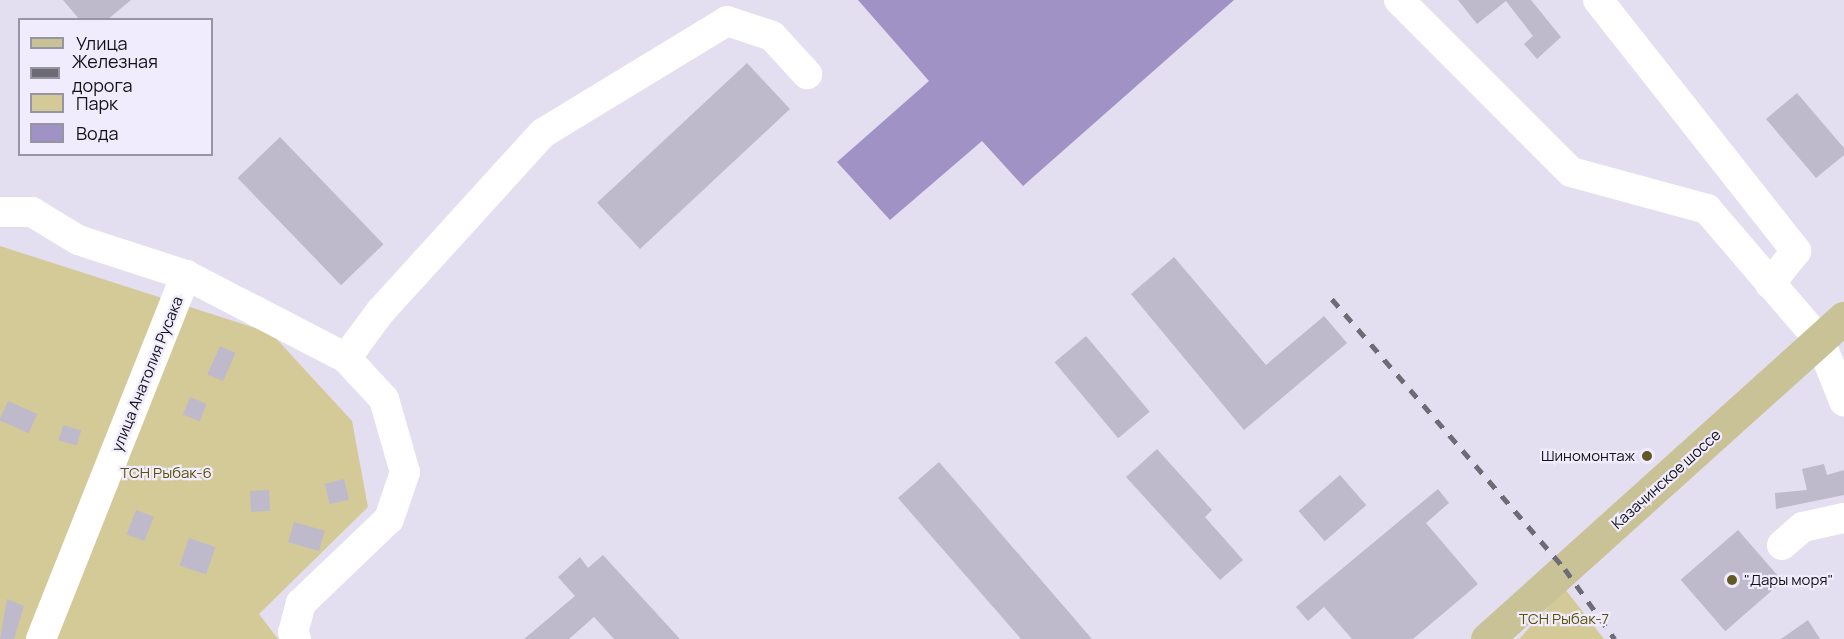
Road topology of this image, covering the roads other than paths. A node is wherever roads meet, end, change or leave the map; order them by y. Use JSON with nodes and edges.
{"nodes":[{"id":1,"x":1400,"y":0,"type":"edge"},
{"id":2,"x":1598,"y":0,"type":"edge"},
{"id":3,"x":807,"y":74,"type":"dead end"},
{"id":4,"x":0,"y":212,"type":"edge"},
{"id":5,"x":186,"y":276,"type":"junction"},
{"id":6,"x":1770,"y":284,"type":"junction"},
{"id":7,"x":1844,"y":318,"type":"edge"},
{"id":8,"x":1820,"y":341,"type":"junction"},
{"id":9,"x":346,"y":358,"type":"junction"},
{"id":10,"x":1844,"y":402,"type":"edge"},
{"id":11,"x":1844,"y":518,"type":"edge"},
{"id":12,"x":1782,"y":544,"type":"dead end"},
{"id":13,"x":41,"y":639,"type":"edge"},
{"id":14,"x":296,"y":639,"type":"edge"},
{"id":15,"x":1488,"y":639,"type":"edge"}],
"edges":[{"from":1,"to":6,"type":"street"},
{"from":2,"to":6,"type":"street"},
{"from":3,"to":9,"type":"street"},
{"from":4,"to":5,"type":"street"},
{"from":5,"to":9,"type":"street"},
{"from":5,"to":13,"type":"street","name":"улица Анатолия Русака"},
{"from":6,"to":8,"type":"street"},
{"from":7,"to":8,"type":"main road","name":"Казачинское шоссе"},
{"from":8,"to":10,"type":"street"},
{"from":8,"to":15,"type":"main road","name":"Казачинское шоссе"},
{"from":9,"to":14,"type":"street"},
{"from":11,"to":12,"type":"street"}]}
